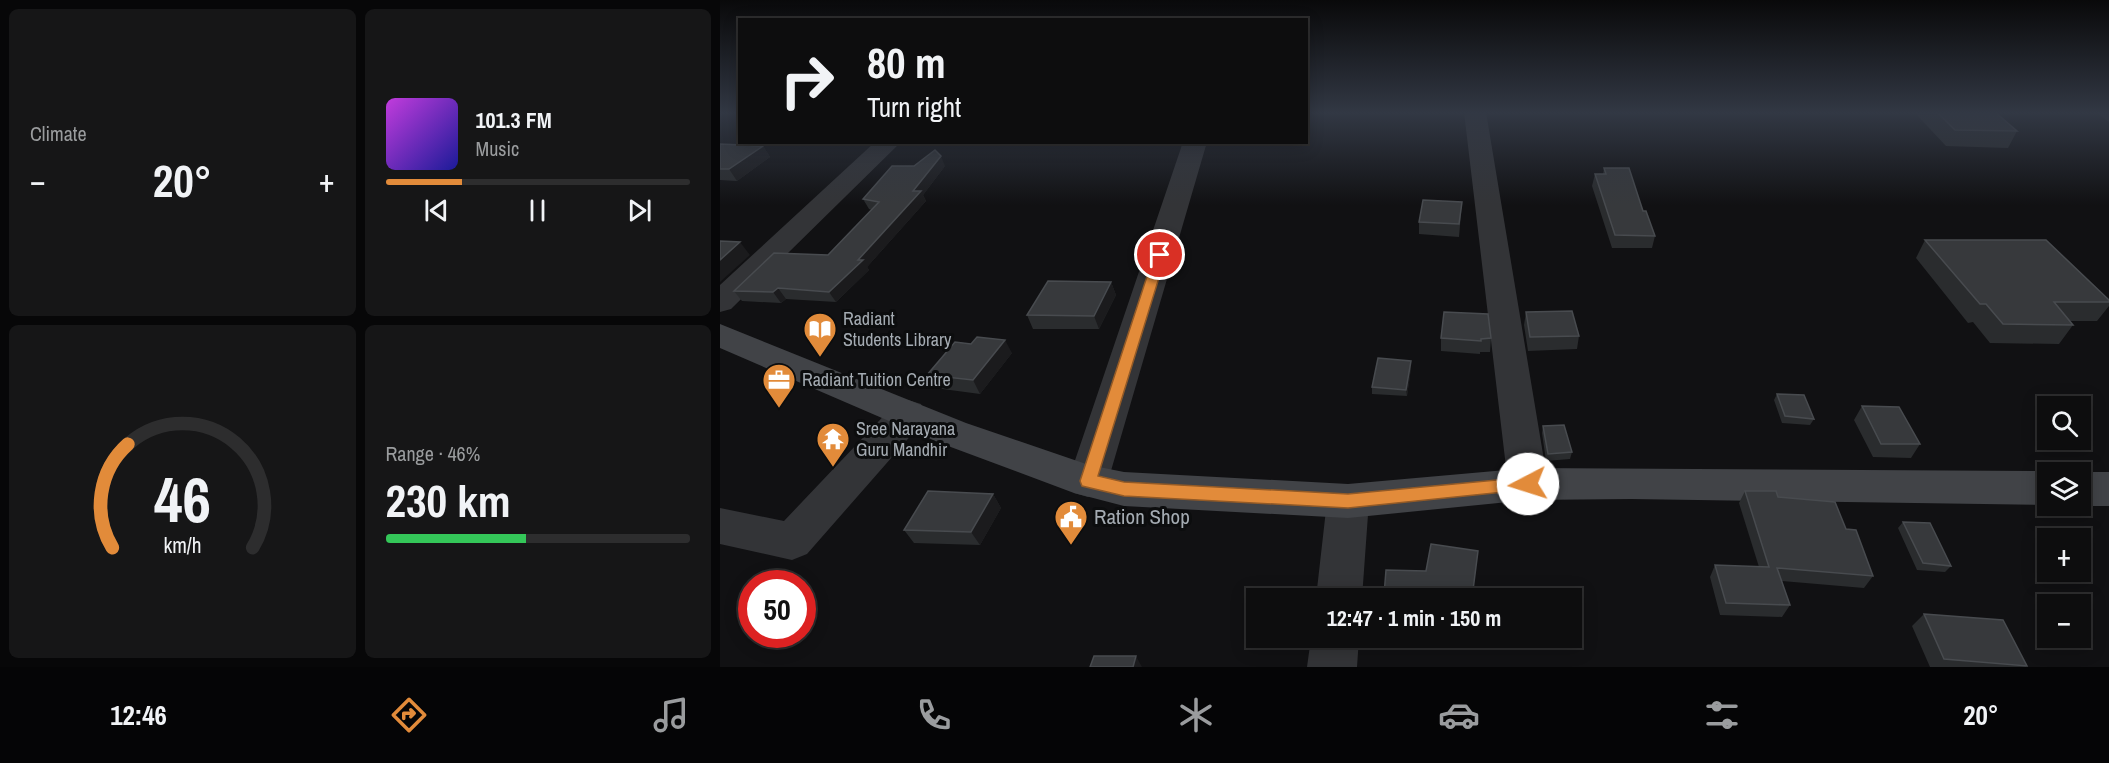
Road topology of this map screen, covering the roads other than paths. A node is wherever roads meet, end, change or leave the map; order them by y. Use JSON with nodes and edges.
{"nodes":[{"id":1,"x":1479,"y":143,"type":"edge"},
{"id":2,"x":887,"y":144,"type":"edge"},
{"id":3,"x":1194,"y":144,"type":"edge"},
{"id":4,"x":720,"y":302,"type":"edge"},
{"id":5,"x":720,"y":335,"type":"edge"},
{"id":6,"x":908,"y":414,"type":"junction"},
{"id":7,"x":1088,"y":481,"type":"junction"},
{"id":8,"x":1528,"y":484,"type":"junction"},
{"id":9,"x":2037,"y":488,"type":"edge"},
{"id":10,"x":1348,"y":501,"type":"junction"},
{"id":11,"x":720,"y":526,"type":"edge"},
{"id":12,"x":1340,"y":588,"type":"edge"},
{"id":13,"x":1334,"y":648,"type":"edge"},
{"id":14,"x":1332,"y":667,"type":"edge"}],
"edges":[{"from":1,"to":8,"type":"street"},
{"from":2,"to":4,"type":"street"},
{"from":3,"to":7,"type":"street"},
{"from":5,"to":6,"type":"main road"},
{"from":6,"to":7,"type":"main road"},
{"from":6,"to":11,"type":"street"},
{"from":7,"to":10,"type":"main road"},
{"from":8,"to":9,"type":"main road"},
{"from":8,"to":10,"type":"main road"},
{"from":10,"to":12,"type":"street"},
{"from":13,"to":14,"type":"street"}]}
